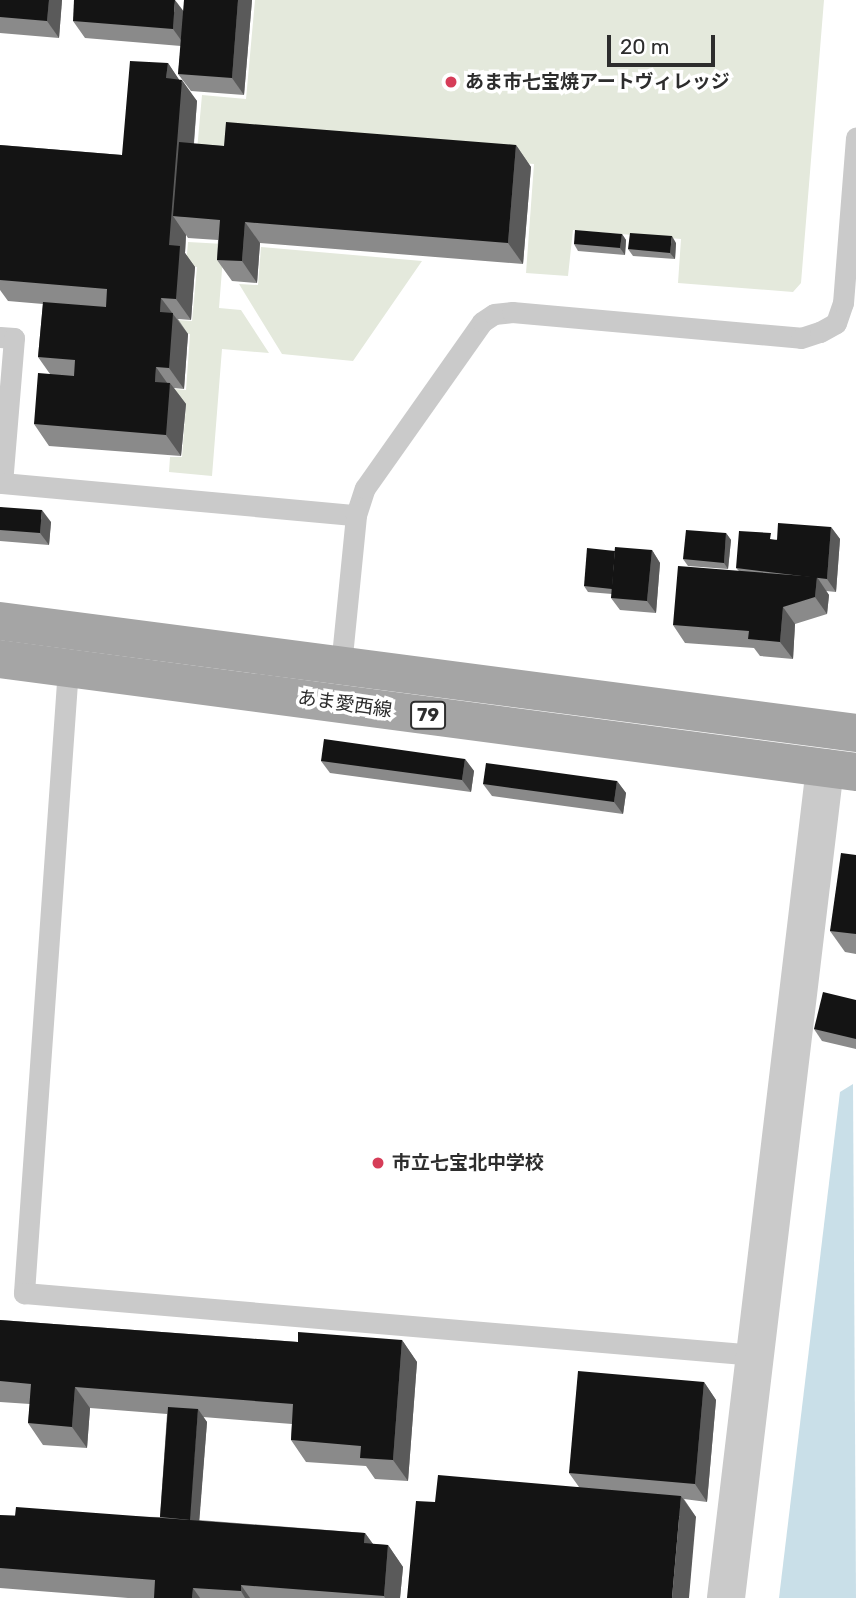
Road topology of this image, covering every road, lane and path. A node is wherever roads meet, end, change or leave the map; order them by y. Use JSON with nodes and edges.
{"nodes":[{"id":1,"x":856,"y":138,"type":"edge"},
{"id":2,"x":0,"y":337,"type":"edge"},
{"id":3,"x":356,"y":515,"type":"junction"},
{"id":4,"x":0,"y":621,"type":"edge"},
{"id":5,"x":0,"y":659,"type":"edge"},
{"id":6,"x":341,"y":666,"type":"junction"},
{"id":7,"x":68,"y":668,"type":"junction"},
{"id":8,"x":856,"y":733,"type":"edge"},
{"id":9,"x":840,"y":770,"type":"edge"},
{"id":10,"x":755,"y":1355,"type":"junction"},
{"id":11,"x":726,"y":1598,"type":"edge"}],
"edges":[{"from":1,"to":3,"type":"lane"},
{"from":2,"to":3,"type":"lane"},
{"from":3,"to":6,"type":"lane"},
{"from":4,"to":6,"type":"main road","name":"あま愛西線","number":"79"},
{"from":5,"to":7,"type":"main road","name":"あま愛西線","number":"79"},
{"from":6,"to":8,"type":"main road","name":"あま愛西線","number":"79"},
{"from":7,"to":9,"type":"main road","name":"あま愛西線","number":"79"},
{"from":7,"to":10,"type":"lane"},
{"from":9,"to":10,"type":"street"},
{"from":10,"to":11,"type":"street"}]}
